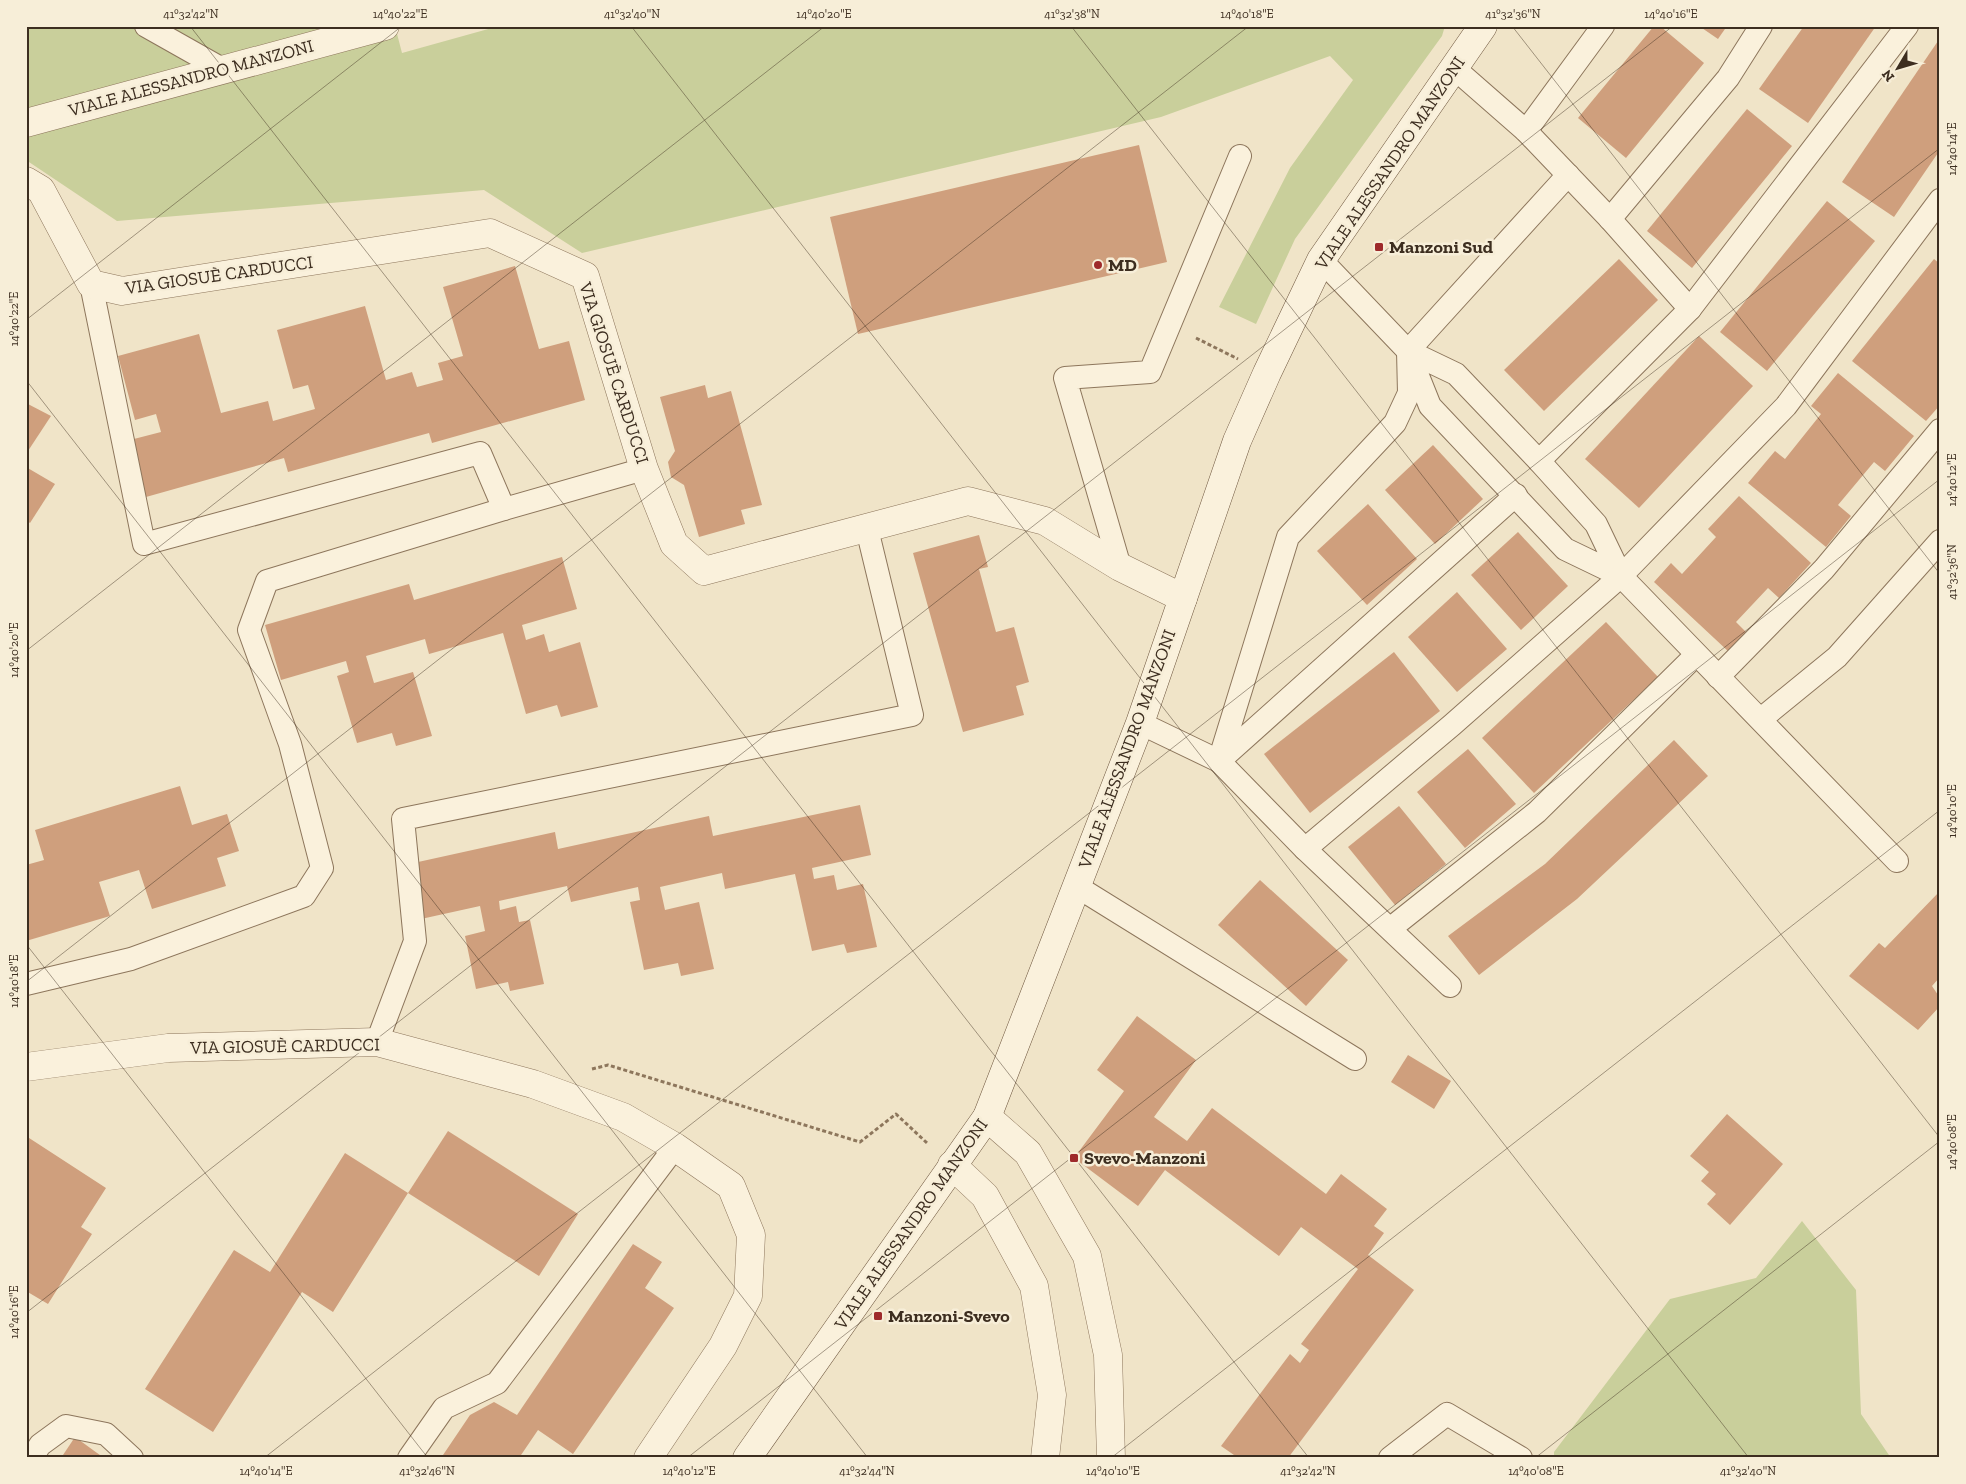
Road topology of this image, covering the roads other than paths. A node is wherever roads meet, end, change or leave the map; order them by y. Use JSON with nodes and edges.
{"nodes":[{"id":1,"x":146,"y":26,"type":"edge"},
{"id":2,"x":385,"y":26,"type":"edge"},
{"id":3,"x":1483,"y":26,"type":"edge"},
{"id":4,"x":1603,"y":26,"type":"edge"},
{"id":5,"x":1760,"y":26,"type":"edge"},
{"id":6,"x":1907,"y":26,"type":"edge"},
{"id":7,"x":1454,"y":68,"type":"junction"},
{"id":8,"x":224,"y":70,"type":"junction"},
{"id":9,"x":26,"y":123,"type":"edge"},
{"id":10,"x":1526,"y":131,"type":"junction"},
{"id":11,"x":1240,"y":156,"type":"dead end"},
{"id":12,"x":1568,"y":175,"type":"junction"},
{"id":13,"x":26,"y":181,"type":"edge"},
{"id":14,"x":1940,"y":200,"type":"edge"},
{"id":15,"x":1610,"y":219,"type":"junction"},
{"id":16,"x":1321,"y":260,"type":"junction"},
{"id":17,"x":91,"y":284,"type":"junction"},
{"id":18,"x":1690,"y":309,"type":"junction"},
{"id":19,"x":1408,"y":351,"type":"junction"},
{"id":20,"x":1940,"y":430,"type":"edge"},
{"id":21,"x":1539,"y":461,"type":"junction"},
{"id":22,"x":644,"y":469,"type":"junction"},
{"id":23,"x":1516,"y":495,"type":"junction"},
{"id":24,"x":504,"y":509,"type":"junction"},
{"id":25,"x":867,"y":529,"type":"junction"},
{"id":26,"x":1940,"y":541,"type":"edge"},
{"id":27,"x":1120,"y":567,"type":"junction"},
{"id":28,"x":1622,"y":576,"type":"junction"},
{"id":29,"x":1183,"y":598,"type":"junction"},
{"id":30,"x":1696,"y":656,"type":"junction"},
{"id":31,"x":1718,"y":677,"type":"junction"},
{"id":32,"x":1761,"y":719,"type":"junction"},
{"id":33,"x":1140,"y":723,"type":"junction"},
{"id":34,"x":1219,"y":761,"type":"junction"},
{"id":35,"x":1305,"y":849,"type":"junction"},
{"id":36,"x":1897,"y":861,"type":"dead end"},
{"id":37,"x":1076,"y":886,"type":"junction"},
{"id":38,"x":1391,"y":928,"type":"junction"},
{"id":39,"x":26,"y":984,"type":"edge"},
{"id":40,"x":1450,"y":986,"type":"dead end"},
{"id":41,"x":376,"y":1042,"type":"junction"},
{"id":42,"x":1355,"y":1059,"type":"dead end"},
{"id":43,"x":26,"y":1067,"type":"edge"},
{"id":44,"x":987,"y":1117,"type":"junction"},
{"id":45,"x":675,"y":1147,"type":"junction"},
{"id":46,"x":952,"y":1165,"type":"junction"},
{"id":47,"x":32,"y":1458,"type":"edge"},
{"id":48,"x":132,"y":1458,"type":"edge"},
{"id":49,"x":409,"y":1458,"type":"edge"},
{"id":50,"x":648,"y":1458,"type":"edge"},
{"id":51,"x":747,"y":1458,"type":"edge"},
{"id":52,"x":1045,"y":1458,"type":"edge"},
{"id":53,"x":1111,"y":1458,"type":"edge"},
{"id":54,"x":1390,"y":1458,"type":"edge"},
{"id":55,"x":1521,"y":1458,"type":"edge"}],
"edges":[{"from":1,"to":8,"type":"lane"},
{"from":2,"to":8,"type":"street","name":"VIALE ALESSANDRO MANZONI"},
{"from":3,"to":7,"type":"street","name":"VIALE ALESSANDRO MANZONI"},
{"from":4,"to":10,"type":"lane"},
{"from":5,"to":15,"type":"lane"},
{"from":6,"to":18,"type":"lane"},
{"from":7,"to":10,"type":"lane"},
{"from":7,"to":16,"type":"street","name":"VIALE ALESSANDRO MANZONI"},
{"from":8,"to":9,"type":"street","name":"VIALE ALESSANDRO MANZONI"},
{"from":10,"to":12,"type":"lane"},
{"from":11,"to":27,"type":"lane"},
{"from":12,"to":15,"type":"lane"},
{"from":12,"to":19,"type":"lane"},
{"from":13,"to":17,"type":"street"},
{"from":14,"to":28,"type":"lane"},
{"from":15,"to":18,"type":"lane"},
{"from":16,"to":19,"type":"lane"},
{"from":16,"to":29,"type":"street","name":"VIALE ALESSANDRO MANZONI"},
{"from":17,"to":22,"type":"street","name":"VIA GIOSUÈ CARDUCCI"},
{"from":17,"to":24,"type":"lane"},
{"from":18,"to":21,"type":"lane"},
{"from":19,"to":21,"type":"lane"},
{"from":19,"to":23,"type":"lane"},
{"from":19,"to":34,"type":"lane"},
{"from":20,"to":31,"type":"lane"},
{"from":21,"to":28,"type":"lane"},
{"from":22,"to":24,"type":"lane"},
{"from":22,"to":25,"type":"street","name":"VIA GIOSUÈ CARDUCCI"},
{"from":23,"to":28,"type":"lane"},
{"from":23,"to":34,"type":"lane"},
{"from":24,"to":39,"type":"lane"},
{"from":25,"to":27,"type":"street","name":"VIA GIOSUÈ CARDUCCI"},
{"from":25,"to":41,"type":"lane"},
{"from":26,"to":32,"type":"lane"},
{"from":27,"to":29,"type":"street","name":"VIA GIOSUÈ CARDUCCI"},
{"from":28,"to":30,"type":"lane"},
{"from":28,"to":35,"type":"lane"},
{"from":29,"to":33,"type":"street","name":"VIALE ALESSANDRO MANZONI"},
{"from":30,"to":31,"type":"lane"},
{"from":30,"to":38,"type":"lane"},
{"from":31,"to":32,"type":"lane"},
{"from":32,"to":36,"type":"lane"},
{"from":33,"to":34,"type":"lane"},
{"from":33,"to":37,"type":"street","name":"VIALE ALESSANDRO MANZONI"},
{"from":34,"to":35,"type":"lane"},
{"from":35,"to":38,"type":"lane"},
{"from":37,"to":42,"type":"lane"},
{"from":37,"to":44,"type":"street","name":"VIALE ALESSANDRO MANZONI"},
{"from":38,"to":40,"type":"lane"},
{"from":41,"to":43,"type":"street","name":"VIA GIOSUÈ CARDUCCI"},
{"from":41,"to":45,"type":"street","name":"VIA GIOSUÈ CARDUCCI"},
{"from":44,"to":46,"type":"street","name":"VIALE ALESSANDRO MANZONI"},
{"from":44,"to":53,"type":"street"},
{"from":45,"to":49,"type":"lane"},
{"from":45,"to":50,"type":"street","name":"VIA GIOSUÈ CARDUCCI"},
{"from":46,"to":51,"type":"street","name":"VIALE ALESSANDRO MANZONI"},
{"from":46,"to":52,"type":"street"},
{"from":47,"to":48,"type":"lane"},
{"from":54,"to":55,"type":"lane"}]}
